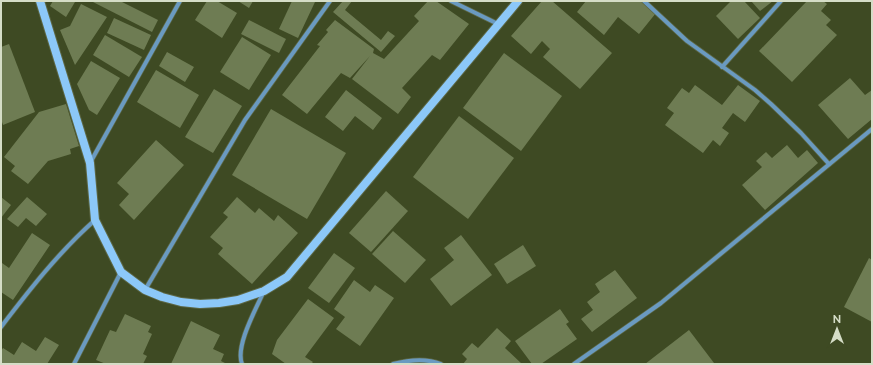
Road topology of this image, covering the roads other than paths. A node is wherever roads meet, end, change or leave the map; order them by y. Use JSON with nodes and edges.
{"nodes":[{"id":1,"x":40,"y":1,"type":"edge"},
{"id":2,"x":180,"y":1,"type":"edge"},
{"id":3,"x":330,"y":1,"type":"edge"},
{"id":4,"x":451,"y":1,"type":"edge"},
{"id":5,"x":518,"y":1,"type":"edge"},
{"id":6,"x":644,"y":1,"type":"edge"},
{"id":7,"x":781,"y":1,"type":"edge"},
{"id":8,"x":498,"y":24,"type":"junction"},
{"id":9,"x":722,"y":67,"type":"junction"},
{"id":10,"x":872,"y":130,"type":"edge"},
{"id":11,"x":90,"y":163,"type":"junction"},
{"id":12,"x":829,"y":164,"type":"junction"},
{"id":13,"x":95,"y":220,"type":"junction"},
{"id":14,"x":121,"y":272,"type":"junction"},
{"id":15,"x":145,"y":290,"type":"junction"},
{"id":16,"x":264,"y":291,"type":"junction"},
{"id":17,"x":1,"y":327,"type":"edge"},
{"id":18,"x":74,"y":364,"type":"edge"},
{"id":19,"x":242,"y":364,"type":"edge"},
{"id":20,"x":392,"y":364,"type":"edge"},
{"id":21,"x":441,"y":364,"type":"edge"},
{"id":22,"x":574,"y":364,"type":"edge"}],
"edges":[{"from":1,"to":11,"type":"main road"},
{"from":2,"to":11,"type":"street"},
{"from":3,"to":15,"type":"street"},
{"from":4,"to":8,"type":"street"},
{"from":5,"to":8,"type":"main road"},
{"from":6,"to":9,"type":"street"},
{"from":7,"to":9,"type":"street"},
{"from":8,"to":16,"type":"main road"},
{"from":9,"to":12,"type":"street"},
{"from":10,"to":12,"type":"street"},
{"from":11,"to":13,"type":"main road"},
{"from":12,"to":22,"type":"street"},
{"from":13,"to":14,"type":"main road"},
{"from":13,"to":17,"type":"street"},
{"from":14,"to":15,"type":"main road"},
{"from":14,"to":18,"type":"street"},
{"from":15,"to":16,"type":"main road"},
{"from":16,"to":19,"type":"street"},
{"from":20,"to":21,"type":"street"}]}
